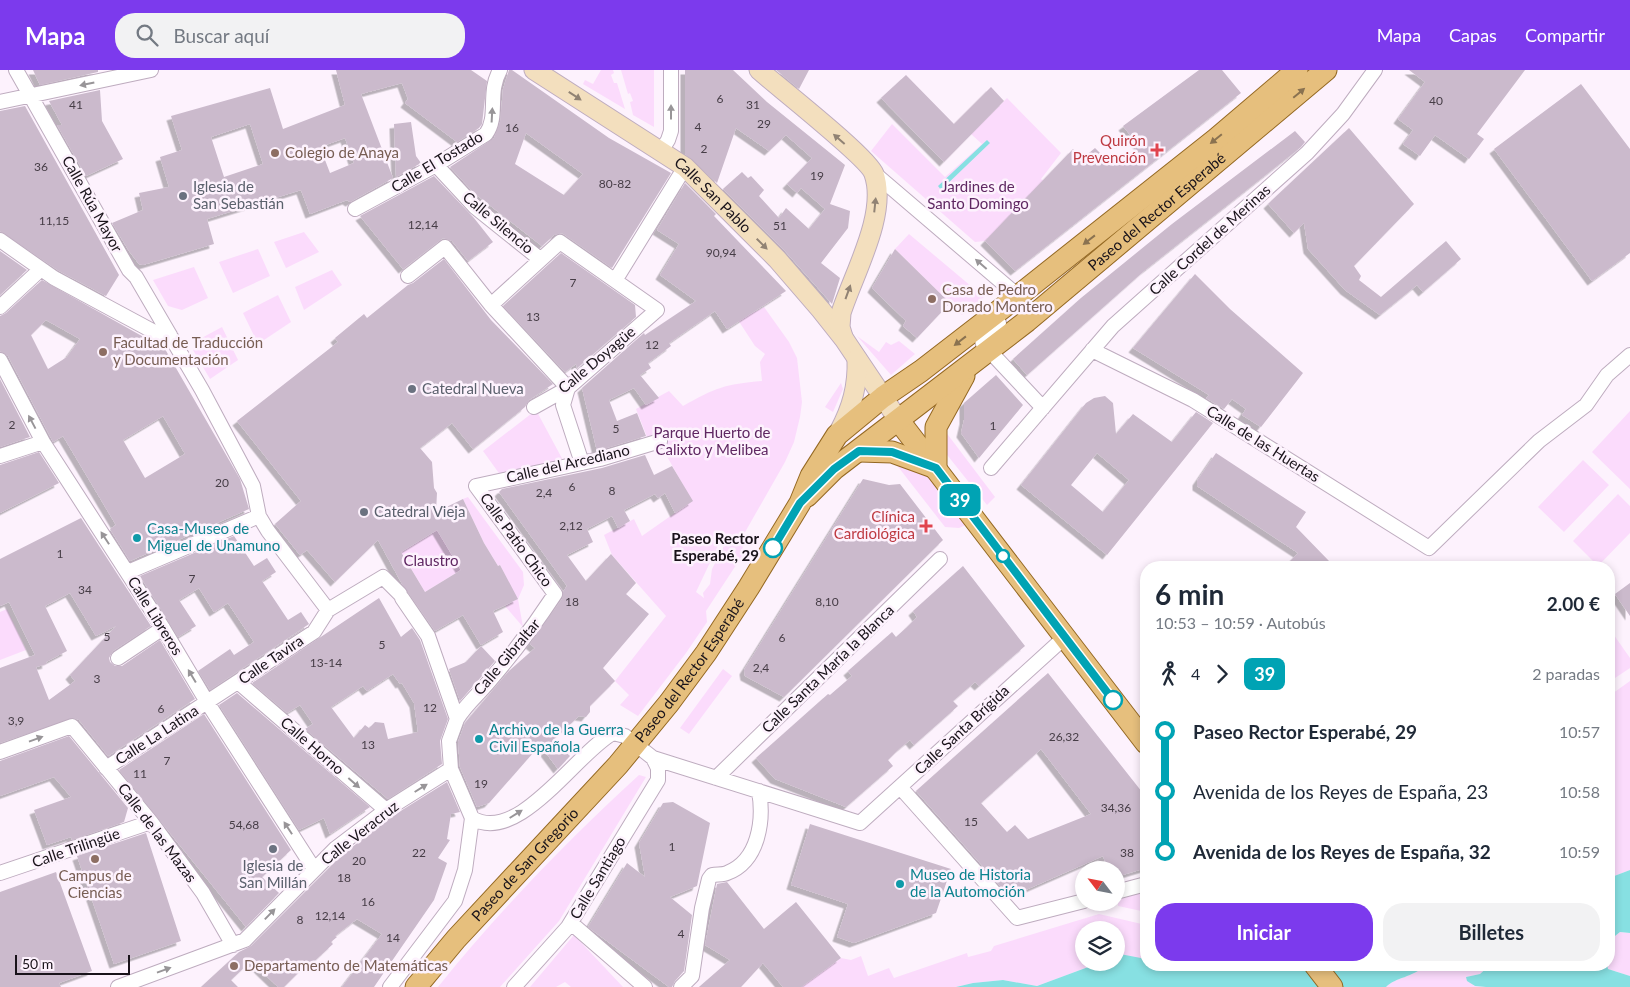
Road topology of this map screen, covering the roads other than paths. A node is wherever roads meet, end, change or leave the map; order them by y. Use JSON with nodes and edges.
{"nodes":[{"id":1,"x":16,"y":70,"type":"edge"},
{"id":2,"x":152,"y":70,"type":"edge"},
{"id":3,"x":500,"y":70,"type":"edge"},
{"id":4,"x":534,"y":70,"type":"edge"},
{"id":5,"x":671,"y":70,"type":"edge"},
{"id":6,"x":759,"y":70,"type":"edge"},
{"id":7,"x":1297,"y":70,"type":"edge"},
{"id":8,"x":1326,"y":70,"type":"edge"},
{"id":9,"x":1375,"y":70,"type":"edge"},
{"id":10,"x":31,"y":96,"type":"junction"},
{"id":11,"x":0,"y":102,"type":"edge"},
{"id":12,"x":661,"y":151,"type":"junction"},
{"id":13,"x":436,"y":165,"type":"junction"},
{"id":14,"x":685,"y":167,"type":"junction"},
{"id":15,"x":874,"y":173,"type":"junction"},
{"id":16,"x":355,"y":209,"type":"dead end"},
{"id":17,"x":0,"y":240,"type":"edge"},
{"id":18,"x":540,"y":258,"type":"junction"},
{"id":19,"x":41,"y":269,"type":"junction"},
{"id":20,"x":408,"y":276,"type":"dead end"},
{"id":21,"x":611,"y":276,"type":"junction"},
{"id":22,"x":1040,"y":279,"type":"junction"},
{"id":23,"x":1018,"y":296,"type":"junction"},
{"id":24,"x":491,"y":305,"type":"junction"},
{"id":25,"x":0,"y":307,"type":"edge"},
{"id":26,"x":821,"y":310,"type":"junction"},
{"id":27,"x":841,"y":313,"type":"junction"},
{"id":28,"x":170,"y":335,"type":"junction"},
{"id":29,"x":844,"y":338,"type":"junction"},
{"id":30,"x":1092,"y":350,"type":"junction"},
{"id":31,"x":1630,"y":355,"type":"edge"},
{"id":32,"x":980,"y":358,"type":"junction"},
{"id":33,"x":857,"y":359,"type":"junction"},
{"id":34,"x":0,"y":360,"type":"edge"},
{"id":35,"x":928,"y":365,"type":"junction"},
{"id":36,"x":568,"y":388,"type":"junction"},
{"id":37,"x":883,"y":397,"type":"junction"},
{"id":38,"x":534,"y":407,"type":"dead end"},
{"id":39,"x":1043,"y":408,"type":"junction"},
{"id":40,"x":899,"y":421,"type":"junction"},
{"id":41,"x":837,"y":435,"type":"junction"},
{"id":42,"x":660,"y":441,"type":"dead end"},
{"id":43,"x":43,"y":442,"type":"junction"},
{"id":44,"x":859,"y":451,"type":"junction"},
{"id":45,"x":0,"y":456,"type":"edge"},
{"id":46,"x":582,"y":463,"type":"junction"},
{"id":47,"x":936,"y":468,"type":"junction"},
{"id":48,"x":991,"y":468,"type":"dead end"},
{"id":49,"x":476,"y":486,"type":"joint"},
{"id":50,"x":800,"y":503,"type":"junction"},
{"id":51,"x":259,"y":516,"type":"junction"},
{"id":52,"x":940,"y":559,"type":"dead end"},
{"id":53,"x":128,"y":572,"type":"junction"},
{"id":54,"x":555,"y":594,"type":"joint"},
{"id":55,"x":328,"y":610,"type":"junction"},
{"id":56,"x":163,"y":628,"type":"junction"},
{"id":57,"x":1064,"y":636,"type":"junction"},
{"id":58,"x":118,"y":658,"type":"dead end"},
{"id":59,"x":238,"y":682,"type":"junction"},
{"id":60,"x":207,"y":702,"type":"junction"},
{"id":61,"x":457,"y":719,"type":"junction"},
{"id":62,"x":1140,"y":735,"type":"edge"},
{"id":63,"x":636,"y":744,"type":"junction"},
{"id":64,"x":0,"y":752,"type":"edge"},
{"id":65,"x":653,"y":758,"type":"junction"},
{"id":66,"x":106,"y":768,"type":"junction"},
{"id":67,"x":451,"y":769,"type":"junction"},
{"id":68,"x":716,"y":778,"type":"junction"},
{"id":69,"x":900,"y":787,"type":"junction"},
{"id":70,"x":759,"y":791,"type":"junction"},
{"id":71,"x":386,"y":810,"type":"junction"},
{"id":72,"x":472,"y":818,"type":"junction"},
{"id":73,"x":151,"y":822,"type":"junction"},
{"id":74,"x":314,"y":869,"type":"junction"},
{"id":75,"x":0,"y":873,"type":"edge"},
{"id":76,"x":1140,"y":886,"type":"edge"},
{"id":77,"x":1125,"y":890,"type":"edge"},
{"id":78,"x":1075,"y":902,"type":"edge"},
{"id":79,"x":571,"y":922,"type":"junction"},
{"id":80,"x":562,"y":935,"type":"junction"},
{"id":81,"x":233,"y":946,"type":"junction"},
{"id":82,"x":1320,"y":971,"type":"edge"},
{"id":83,"x":118,"y":987,"type":"edge"},
{"id":84,"x":390,"y":987,"type":"edge"},
{"id":85,"x":416,"y":987,"type":"edge"},
{"id":86,"x":514,"y":987,"type":"edge"},
{"id":87,"x":525,"y":987,"type":"edge"},
{"id":88,"x":645,"y":987,"type":"edge"},
{"id":89,"x":681,"y":987,"type":"edge"},
{"id":90,"x":1332,"y":987,"type":"edge"}],
"edges":[{"from":1,"to":10,"type":"street","name":"Calle Rúa Mayor"},
{"from":2,"to":10,"type":"street","one_way":true},
{"from":13,"to":3,"type":"street","name":"Calle El Tostado","one_way":true},
{"from":4,"to":12,"type":"main road","name":"Calle San Pablo","one_way":true},
{"from":12,"to":5,"type":"street","one_way":true},
{"from":15,"to":6,"type":"main road","one_way":true},
{"from":7,"to":22,"type":"main road","name":"Paseo del Rector Esperabé","one_way":true},
{"from":32,"to":8,"type":"main road","name":"Paseo del Rector Esperabé","one_way":true},
{"from":9,"to":30,"type":"street","name":"Calle Cordel de Merinas"},
{"from":10,"to":11,"type":"street"},
{"from":10,"to":28,"type":"street","name":"Calle Rúa Mayor"},
{"from":12,"to":14,"type":"main road","name":"Calle San Pablo"},
{"from":13,"to":16,"type":"street","name":"Calle El Tostado"},
{"from":13,"to":18,"type":"street","name":"Calle Silencio"},
{"from":14,"to":21,"type":"street"},
{"from":14,"to":26,"type":"main road","name":"Calle San Pablo","one_way":true},
{"from":23,"to":15,"type":"street","one_way":true},
{"from":27,"to":15,"type":"main road","one_way":true},
{"from":17,"to":19,"type":"street"},
{"from":18,"to":21,"type":"street"},
{"from":18,"to":24,"type":"street"},
{"from":19,"to":25,"type":"street"},
{"from":19,"to":28,"type":"street"},
{"from":20,"to":24,"type":"street"},
{"from":21,"to":36,"type":"street","name":"Calle Doyagüe"},
{"from":22,"to":23,"type":"main road","name":"Paseo del Rector Esperabé"},
{"from":22,"to":32,"type":"street","name":"Paseo del Rector Esperabé"},
{"from":23,"to":35,"type":"main road","name":"Paseo del Rector Esperabé","one_way":true},
{"from":24,"to":36,"type":"street"},
{"from":26,"to":27,"type":"main road"},
{"from":26,"to":29,"type":"main road","name":"Calle San Pablo"},
{"from":27,"to":29,"type":"main road"},
{"from":28,"to":51,"type":"street","name":"Calle Rúa Mayor"},
{"from":29,"to":33,"type":"main road","name":"Calle San Pablo"},
{"from":30,"to":31,"type":"street","name":"Calle de las Huertas"},
{"from":30,"to":39,"type":"street","name":"Calle Cordel de Merinas"},
{"from":32,"to":39,"type":"street"},
{"from":32,"to":40,"type":"main road","name":"Paseo del Rector Esperabé"},
{"from":32,"to":47,"type":"main road","name":"Paseo del Rector Esperabé"},
{"from":33,"to":37,"type":"main road","name":"Calle San Pablo"},
{"from":33,"to":41,"type":"main road"},
{"from":43,"to":34,"type":"street","name":"Calle Libreros","one_way":true},
{"from":35,"to":37,"type":"main road","name":"Paseo del Rector Esperabé"},
{"from":35,"to":40,"type":"main road","name":"Paseo del Rector Esperabé"},
{"from":36,"to":38,"type":"street","name":"Calle Doyagüe"},
{"from":36,"to":46,"type":"street"},
{"from":37,"to":40,"type":"main road","name":"Calle San Pablo"},
{"from":37,"to":41,"type":"main road","name":"Paseo del Rector Esperabé"},
{"from":37,"to":44,"type":"main road","name":"Paseo del Rector Esperabé"},
{"from":39,"to":48,"type":"street","name":"Calle Cordel de Merinas"},
{"from":40,"to":44,"type":"main road","name":"Paseo del Rector Esperabé"},
{"from":40,"to":47,"type":"main road"},
{"from":41,"to":50,"type":"main road","name":"Paseo del Rector Esperabé"},
{"from":42,"to":46,"type":"street","name":"Calle del Arcediano"},
{"from":43,"to":45,"type":"street"},
{"from":53,"to":43,"type":"street","name":"Calle Libreros","one_way":true},
{"from":44,"to":47,"type":"main road"},
{"from":44,"to":50,"type":"main road","name":"Paseo del Rector Esperabé"},
{"from":46,"to":49,"type":"street","name":"Calle del Arcediano"},
{"from":47,"to":57,"type":"main road"},
{"from":49,"to":54,"type":"street","name":"Calle Patio Chico"},
{"from":50,"to":63,"type":"main road","name":"Paseo del Rector Esperabé"},
{"from":51,"to":53,"type":"street"},
{"from":51,"to":55,"type":"street"},
{"from":52,"to":68,"type":"street","name":"Calle Santa María la Blanca"},
{"from":53,"to":56,"type":"street","name":"Calle Libreros"},
{"from":54,"to":61,"type":"street","name":"Calle Gibraltar"},
{"from":55,"to":59,"type":"street","name":"Calle Tavira"},
{"from":55,"to":61,"type":"street"},
{"from":56,"to":58,"type":"street"},
{"from":60,"to":56,"type":"street","name":"Calle Libreros","one_way":true},
{"from":57,"to":62,"type":"main road"},
{"from":57,"to":69,"type":"street","name":"Calle Santa Brígida"},
{"from":59,"to":60,"type":"street","name":"Calle Tavira"},
{"from":59,"to":71,"type":"street","name":"Calle Horno","one_way":true},
{"from":60,"to":66,"type":"street","name":"Calle La Latina"},
{"from":74,"to":60,"type":"street","name":"Calle Libreros","one_way":true},
{"from":61,"to":67,"type":"street","name":"Calle Gibraltar"},
{"from":63,"to":65,"type":"street"},
{"from":72,"to":63,"type":"street","name":"Paseo del Rector Esperabé","one_way":true},
{"from":63,"to":85,"type":"main road","name":"Paseo de San Gregorio"},
{"from":64,"to":66,"type":"street","name":"Calle de las Mazas","one_way":true},
{"from":65,"to":68,"type":"street"},
{"from":65,"to":79,"type":"street","name":"Calle Santiago"},
{"from":66,"to":73,"type":"street","name":"Calle de las Mazas"},
{"from":71,"to":67,"type":"street","name":"Calle Veracruz","one_way":true},
{"from":67,"to":72,"type":"street"},
{"from":68,"to":70,"type":"street"},
{"from":69,"to":70,"type":"street","name":"Calle Santa Brígida"},
{"from":69,"to":78,"type":"street"},
{"from":70,"to":89,"type":"street"},
{"from":71,"to":74,"type":"street","name":"Calle Veracruz"},
{"from":72,"to":84,"type":"street"},
{"from":73,"to":75,"type":"street","name":"Calle Trilingüe"},
{"from":73,"to":81,"type":"street","name":"Calle de las Mazas"},
{"from":81,"to":74,"type":"street","name":"Calle Veracruz","one_way":true},
{"from":76,"to":77,"type":"street"},
{"from":79,"to":80,"type":"street","name":"Calle Santiago"},
{"from":79,"to":88,"type":"street"},
{"from":80,"to":86,"type":"street","name":"Calle Santiago"},
{"from":80,"to":87,"type":"street"},
{"from":83,"to":81,"type":"street","name":"Calle Veracruz","one_way":true},
{"from":82,"to":90,"type":"main road"}]}
